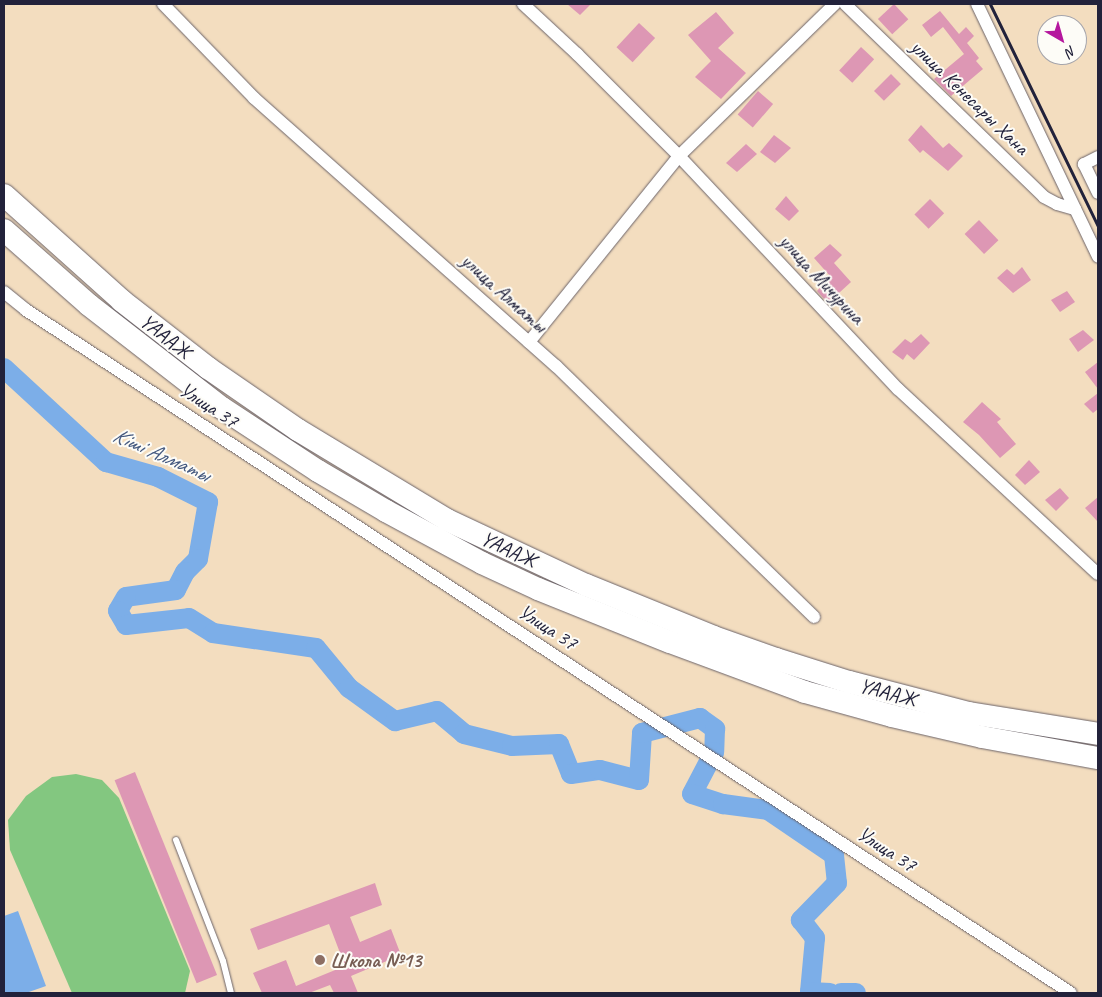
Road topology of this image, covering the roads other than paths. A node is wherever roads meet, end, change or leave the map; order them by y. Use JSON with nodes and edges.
{"nodes":[{"id":1,"x":162,"y":4,"type":"edge"},
{"id":2,"x":523,"y":4,"type":"edge"},
{"id":3,"x":835,"y":4,"type":"edge"},
{"id":4,"x":845,"y":4,"type":"edge"},
{"id":5,"x":977,"y":4,"type":"edge"},
{"id":6,"x":679,"y":156,"type":"junction"},
{"id":7,"x":1098,"y":157,"type":"edge"},
{"id":8,"x":1098,"y":193,"type":"edge"},
{"id":9,"x":4,"y":195,"type":"edge"},
{"id":10,"x":1075,"y":209,"type":"junction"},
{"id":11,"x":4,"y":230,"type":"edge"},
{"id":12,"x":1098,"y":257,"type":"edge"},
{"id":13,"x":4,"y":292,"type":"edge"},
{"id":14,"x":529,"y":342,"type":"junction"},
{"id":15,"x":1098,"y":574,"type":"edge"},
{"id":16,"x":814,"y":617,"type":"dead end"},
{"id":17,"x":1098,"y":734,"type":"edge"},
{"id":18,"x":1098,"y":758,"type":"edge"},
{"id":19,"x":176,"y":840,"type":"dead end"},
{"id":20,"x":231,"y":993,"type":"edge"},
{"id":21,"x":1071,"y":993,"type":"edge"}],
"edges":[{"from":1,"to":14,"type":"street","name":"улица Алматы"},
{"from":2,"to":6,"type":"street","name":"улица Мичурина"},
{"from":3,"to":6,"type":"street"},
{"from":4,"to":10,"type":"street","name":"улица Кенесары Хана"},
{"from":5,"to":10,"type":"street"},
{"from":6,"to":14,"type":"street"},
{"from":6,"to":15,"type":"street","name":"улица Мичурина"},
{"from":7,"to":8,"type":"street"},
{"from":9,"to":17,"type":"highway","name":"ҮАААЖ"},
{"from":10,"to":12,"type":"street"},
{"from":11,"to":18,"type":"highway","name":"ҮАААЖ"},
{"from":13,"to":21,"type":"street","name":"Улица 37"},
{"from":14,"to":16,"type":"street","name":"улица Алматы"},
{"from":19,"to":20,"type":"lane"}]}
